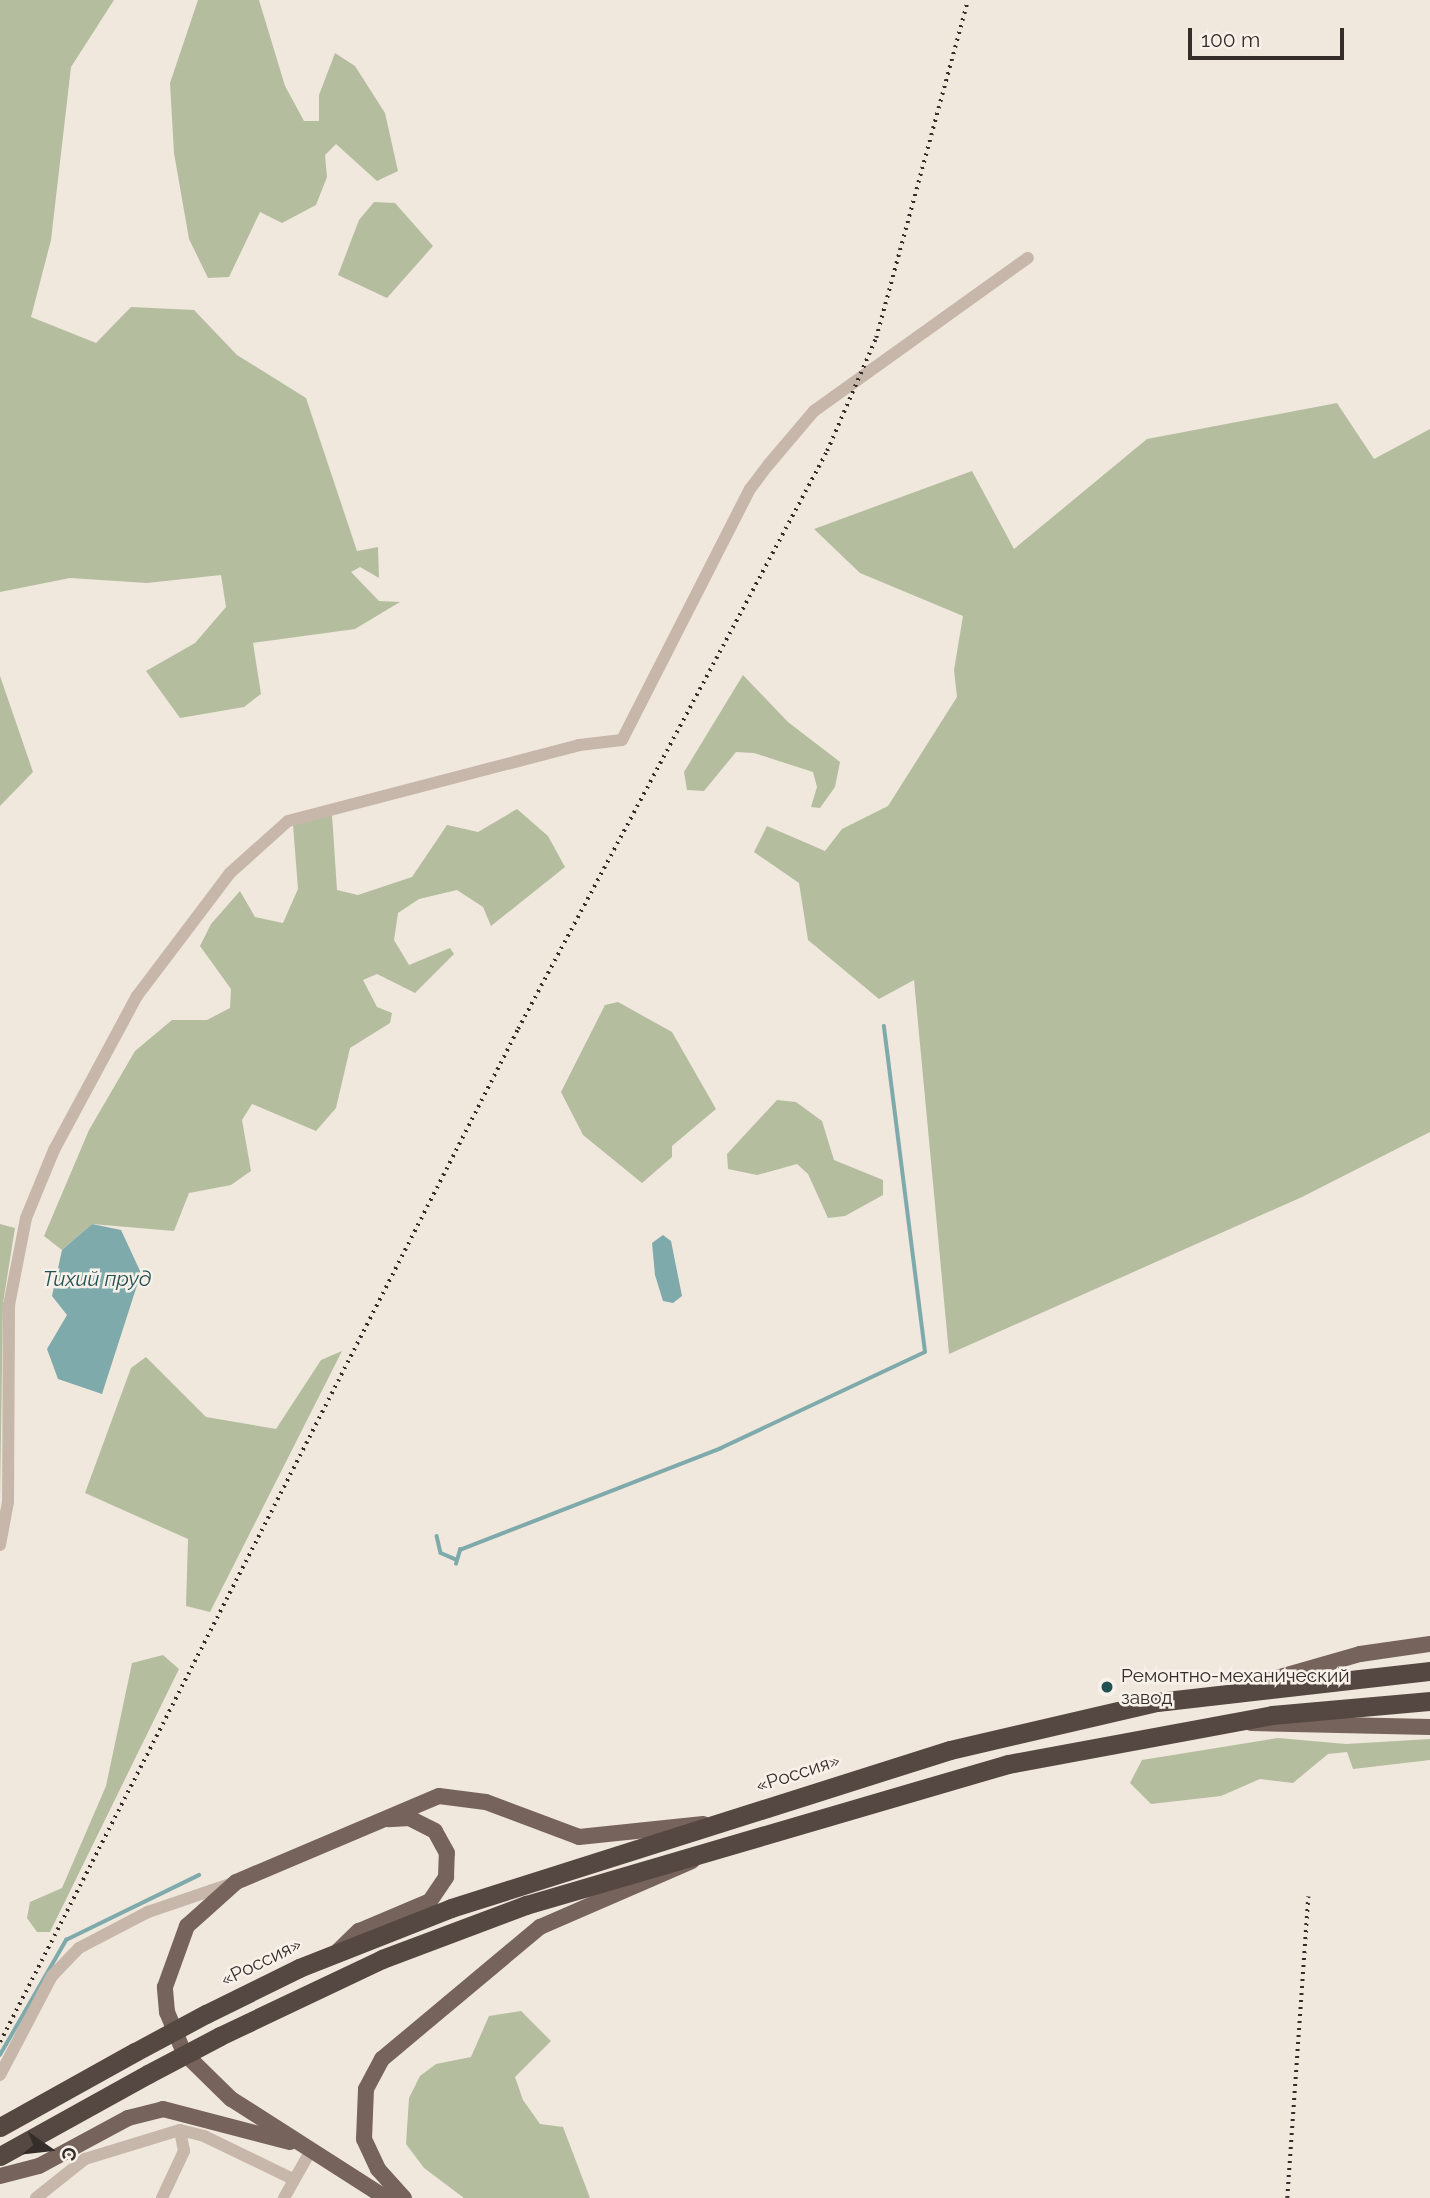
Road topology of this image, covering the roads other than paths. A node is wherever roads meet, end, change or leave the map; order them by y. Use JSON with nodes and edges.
{"nodes":[{"id":1,"x":1028,"y":258,"type":"dead end"},
{"id":2,"x":0,"y":1545,"type":"edge"},
{"id":3,"x":1430,"y":1644,"type":"edge"},
{"id":4,"x":1430,"y":1671,"type":"edge"},
{"id":5,"x":1228,"y":1692,"type":"junction"},
{"id":6,"x":1430,"y":1701,"type":"edge"},
{"id":7,"x":1232,"y":1722,"type":"junction"},
{"id":8,"x":1430,"y":1727,"type":"edge"},
{"id":9,"x":714,"y":1824,"type":"junction"},
{"id":10,"x":355,"y":1827,"type":"junction"},
{"id":11,"x":713,"y":1848,"type":"junction"},
{"id":12,"x":236,"y":1882,"type":"junction"},
{"id":13,"x":338,"y":1951,"type":"junction"},
{"id":14,"x":0,"y":2075,"type":"edge"},
{"id":15,"x":0,"y":2127,"type":"edge"},
{"id":16,"x":180,"y":2130,"type":"junction"},
{"id":17,"x":296,"y":2143,"type":"junction"},
{"id":18,"x":310,"y":2152,"type":"junction"},
{"id":19,"x":0,"y":2156,"type":"edge"},
{"id":20,"x":0,"y":2176,"type":"edge"},
{"id":21,"x":293,"y":2179,"type":"junction"},
{"id":22,"x":36,"y":2198,"type":"edge"},
{"id":23,"x":162,"y":2198,"type":"edge"},
{"id":24,"x":284,"y":2198,"type":"edge"},
{"id":25,"x":386,"y":2198,"type":"edge"},
{"id":26,"x":404,"y":2198,"type":"edge"}],
"edges":[{"from":1,"to":2,"type":"street"},
{"from":3,"to":5,"type":"main road"},
{"from":4,"to":5,"type":"highway","name":"«Россия»"},
{"from":5,"to":9,"type":"highway","name":"«Россия»"},
{"from":6,"to":7,"type":"highway"},
{"from":7,"to":8,"type":"main road"},
{"from":7,"to":11,"type":"highway"},
{"from":9,"to":10,"type":"main road"},
{"from":9,"to":13,"type":"highway","name":"«Россия»"},
{"from":10,"to":12,"type":"main road"},
{"from":10,"to":13,"type":"main road"},
{"from":11,"to":19,"type":"highway","bridge":true},
{"from":11,"to":26,"type":"main road"},
{"from":12,"to":14,"type":"street"},
{"from":12,"to":17,"type":"main road"},
{"from":13,"to":15,"type":"highway","name":"«Россия»","bridge":true},
{"from":16,"to":21,"type":"street"},
{"from":16,"to":22,"type":"street"},
{"from":16,"to":23,"type":"street"},
{"from":17,"to":18,"type":"main road"},
{"from":17,"to":20,"type":"main road"},
{"from":18,"to":21,"type":"street"},
{"from":18,"to":25,"type":"main road"},
{"from":21,"to":24,"type":"street"}]}
